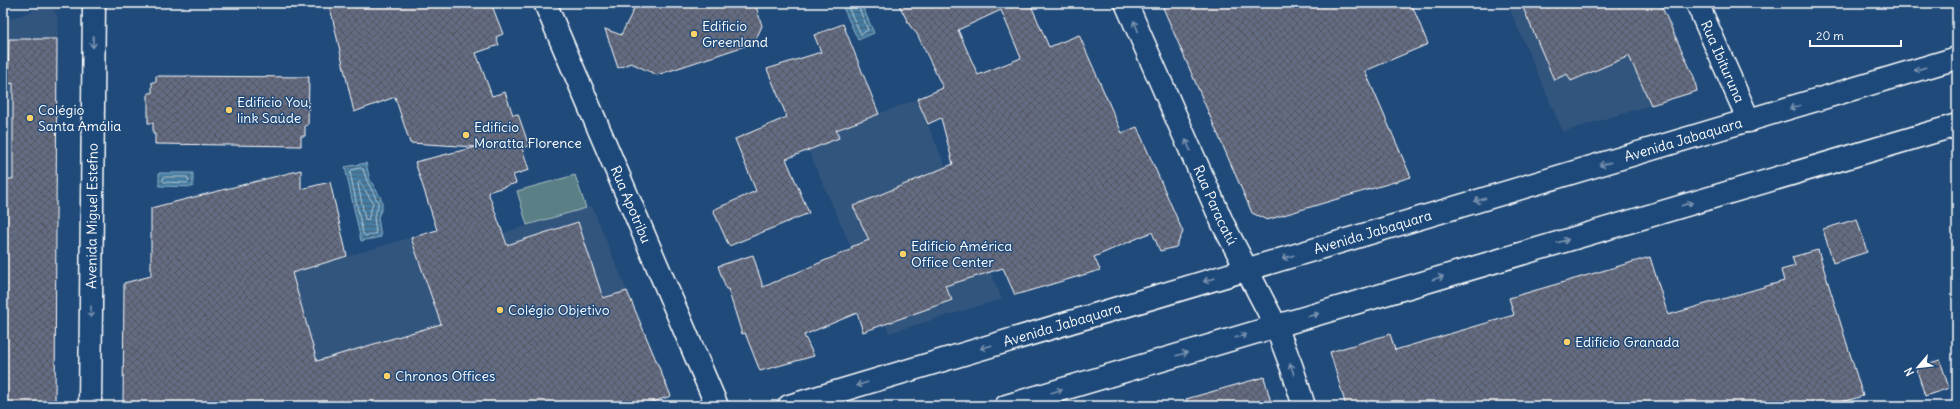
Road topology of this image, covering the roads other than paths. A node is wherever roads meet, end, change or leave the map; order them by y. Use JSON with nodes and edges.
{"nodes":[{"id":1,"x":94,"y":3,"type":"edge"},
{"id":2,"x":545,"y":3,"type":"edge"},
{"id":3,"x":1126,"y":3,"type":"edge"},
{"id":4,"x":1697,"y":3,"type":"edge"},
{"id":5,"x":1957,"y":58,"type":"edge"},
{"id":6,"x":1749,"y":121,"type":"junction"},
{"id":7,"x":1957,"y":125,"type":"edge"},
{"id":8,"x":1246,"y":269,"type":"junction"},
{"id":9,"x":1276,"y":326,"type":"junction"},
{"id":10,"x":90,"y":406,"type":"edge"},
{"id":11,"x":717,"y":406,"type":"edge"},
{"id":12,"x":789,"y":406,"type":"edge"},
{"id":13,"x":1006,"y":406,"type":"edge"},
{"id":14,"x":1304,"y":406,"type":"edge"}],
"edges":[{"from":1,"to":10,"type":"main road","name":"Avenida Miguel Estefno","one_way":true},
{"from":2,"to":11,"type":"main road","name":"Rua Apotribu"},
{"from":8,"to":3,"type":"main road","name":"Rua Paracatú","one_way":true},
{"from":4,"to":6,"type":"main road","name":"Rua Ibituruna"},
{"from":5,"to":6,"type":"main road","name":"Avenida Jabaquara","one_way":true},
{"from":6,"to":8,"type":"main road","name":"Avenida Jabaquara","one_way":true},
{"from":9,"to":7,"type":"main road","one_way":true},
{"from":8,"to":9,"type":"main road","name":"Rua Paracatú"},
{"from":8,"to":12,"type":"main road","name":"Avenida Jabaquara","one_way":true},
{"from":13,"to":9,"type":"main road","one_way":true},
{"from":14,"to":9,"type":"main road","name":"Rua Paracatú","one_way":true}]}
